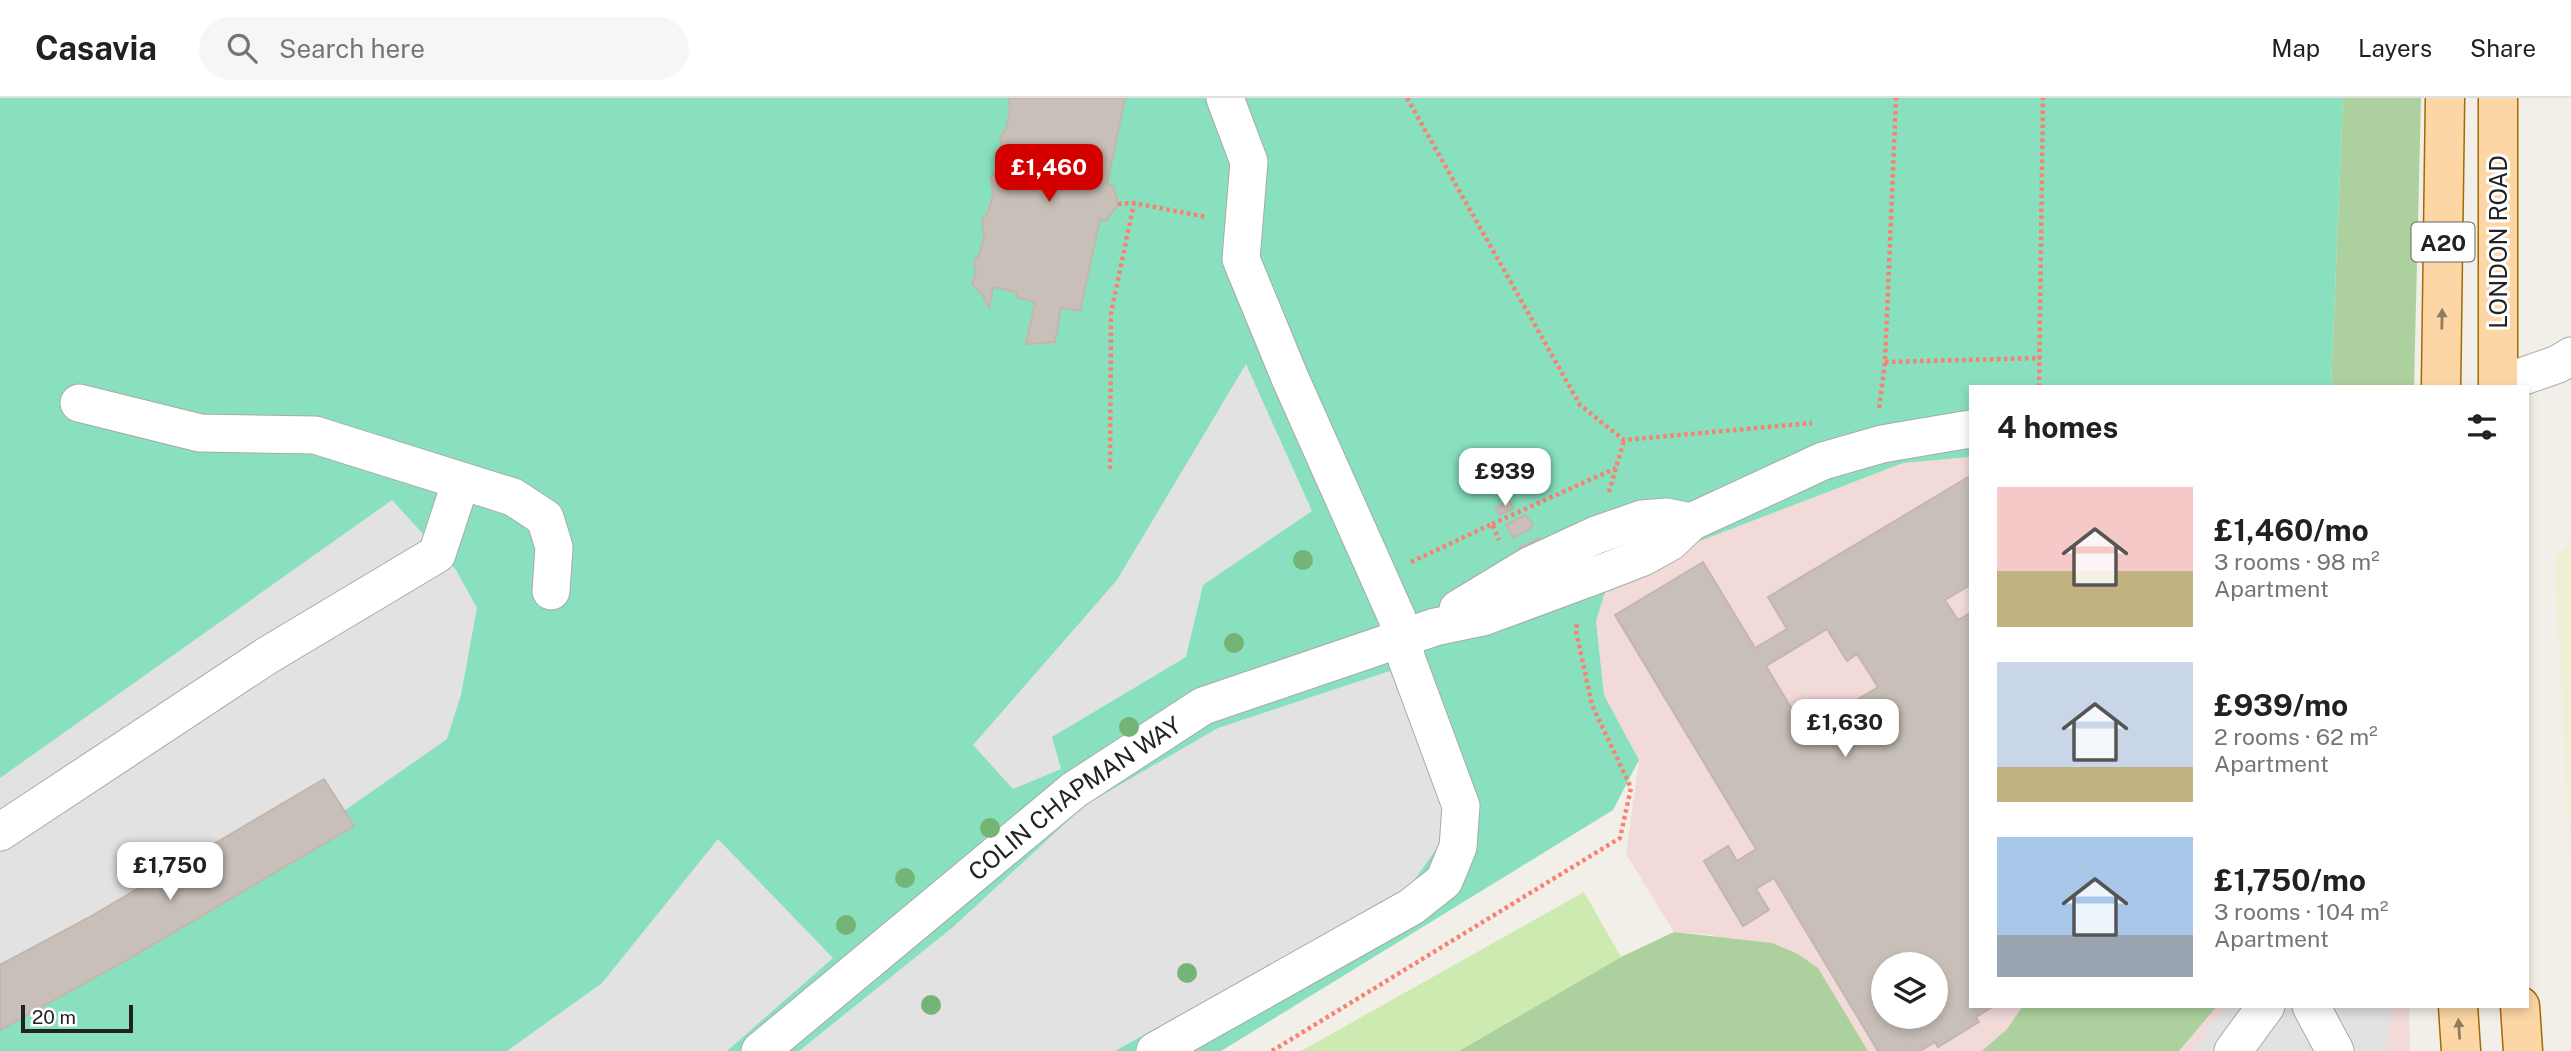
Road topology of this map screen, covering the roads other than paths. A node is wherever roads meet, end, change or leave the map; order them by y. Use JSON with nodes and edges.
{"nodes":[{"id":1,"x":1225,"y":98,"type":"edge"},
{"id":2,"x":2445,"y":98,"type":"edge"},
{"id":3,"x":2498,"y":98,"type":"edge"},
{"id":4,"x":2571,"y":356,"type":"edge"},
{"id":5,"x":2441,"y":385,"type":"edge"},
{"id":6,"x":2498,"y":385,"type":"edge"},
{"id":7,"x":2501,"y":385,"type":"edge"},
{"id":8,"x":79,"y":403,"type":"dead end"},
{"id":9,"x":1969,"y":429,"type":"edge"},
{"id":10,"x":461,"y":481,"type":"junction"},
{"id":11,"x":1691,"y":522,"type":"junction"},
{"id":12,"x":551,"y":591,"type":"dead end"},
{"id":13,"x":1419,"y":633,"type":"junction"},
{"id":14,"x":0,"y":832,"type":"edge"},
{"id":15,"x":2265,"y":1008,"type":"edge"},
{"id":16,"x":2312,"y":1008,"type":"edge"},
{"id":17,"x":2458,"y":1008,"type":"edge"},
{"id":18,"x":2520,"y":1008,"type":"edge"},
{"id":19,"x":760,"y":1051,"type":"edge"},
{"id":20,"x":1155,"y":1051,"type":"edge"},
{"id":21,"x":2233,"y":1051,"type":"edge"},
{"id":22,"x":2335,"y":1051,"type":"edge"},
{"id":23,"x":2461,"y":1051,"type":"edge"},
{"id":24,"x":2523,"y":1051,"type":"edge"}],
"edges":[{"from":1,"to":13,"type":"lane"},
{"from":5,"to":2,"type":"main road","number":"A20","one_way":true},
{"from":3,"to":6,"type":"main road","name":"LONDON ROAD","number":"A20"},
{"from":4,"to":7,"type":"lane"},
{"from":8,"to":10,"type":"lane"},
{"from":9,"to":11,"type":"lane","name":"COLIN CHAPMAN WAY"},
{"from":10,"to":12,"type":"lane"},
{"from":10,"to":14,"type":"lane"},
{"from":11,"to":13,"type":"lane","name":"COLIN CHAPMAN WAY"},
{"from":11,"to":13,"type":"lane","name":"COLIN CHAPMAN WAY"},
{"from":13,"to":19,"type":"lane","name":"COLIN CHAPMAN WAY"},
{"from":13,"to":20,"type":"lane"},
{"from":15,"to":21,"type":"lane"},
{"from":16,"to":22,"type":"lane"},
{"from":23,"to":17,"type":"main road","one_way":true},
{"from":18,"to":24,"type":"main road"}]}
